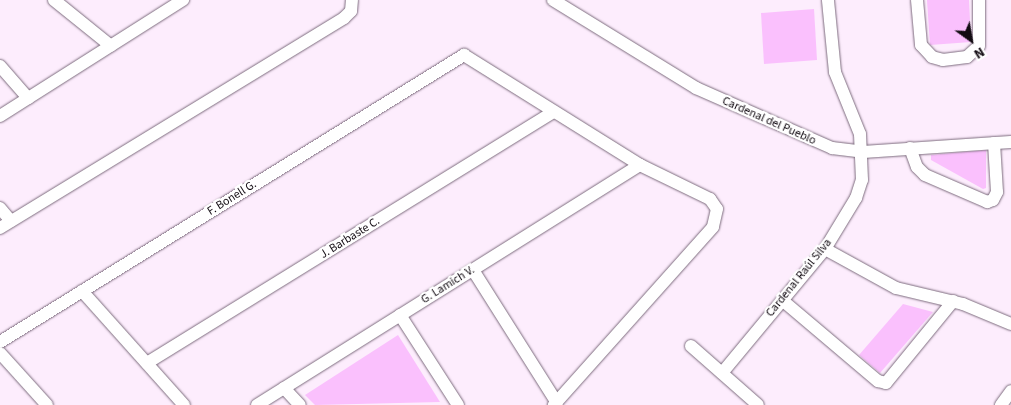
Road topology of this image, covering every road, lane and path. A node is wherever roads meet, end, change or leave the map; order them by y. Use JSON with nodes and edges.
{"nodes":[{"id":1,"x":54,"y":0,"type":"edge"},
{"id":2,"x":183,"y":0,"type":"edge"},
{"id":3,"x":352,"y":0,"type":"edge"},
{"id":4,"x":554,"y":0,"type":"edge"},
{"id":5,"x":828,"y":0,"type":"edge"},
{"id":6,"x":917,"y":0,"type":"edge"},
{"id":7,"x":979,"y":0,"type":"edge"},
{"id":8,"x":111,"y":46,"type":"junction"},
{"id":9,"x":0,"y":66,"type":"edge"},
{"id":10,"x":28,"y":98,"type":"junction"},
{"id":11,"x":553,"y":112,"type":"junction"},
{"id":12,"x":0,"y":116,"type":"edge"},
{"id":13,"x":1011,"y":142,"type":"edge"},
{"id":14,"x":994,"y":143,"type":"junction"},
{"id":15,"x":910,"y":148,"type":"junction"},
{"id":16,"x":863,"y":152,"type":"junction"},
{"id":17,"x":640,"y":165,"type":"junction"},
{"id":18,"x":0,"y":208,"type":"edge"},
{"id":19,"x":6,"y":225,"type":"edge"},
{"id":20,"x":825,"y":249,"type":"junction"},
{"id":21,"x":473,"y":270,"type":"junction"},
{"id":22,"x":82,"y":292,"type":"junction"},
{"id":23,"x":782,"y":300,"type":"junction"},
{"id":24,"x":953,"y":301,"type":"junction"},
{"id":25,"x":400,"y":315,"type":"junction"},
{"id":26,"x":1011,"y":324,"type":"edge"},
{"id":27,"x":0,"y":342,"type":"edge"},
{"id":28,"x":691,"y":346,"type":"dead end"},
{"id":29,"x":0,"y":353,"type":"edge"},
{"id":30,"x":147,"y":363,"type":"junction"},
{"id":31,"x":722,"y":373,"type":"junction"},
{"id":32,"x":284,"y":388,"type":"junction"},
{"id":33,"x":1011,"y":391,"type":"edge"},
{"id":34,"x":555,"y":404,"type":"edge"},
{"id":35,"x":47,"y":405,"type":"edge"},
{"id":36,"x":184,"y":405,"type":"edge"},
{"id":37,"x":257,"y":405,"type":"edge"},
{"id":38,"x":300,"y":405,"type":"edge"},
{"id":39,"x":458,"y":405,"type":"edge"},
{"id":40,"x":758,"y":405,"type":"edge"},
{"id":41,"x":1002,"y":405,"type":"edge"}],
"edges":[{"from":1,"to":8,"type":"street"},
{"from":2,"to":8,"type":"street"},
{"from":3,"to":19,"type":"street"},
{"from":4,"to":16,"type":"street","name":"Cardenal del Pueblo"},
{"from":5,"to":16,"type":"street","name":"Cardenal Raúl Silva"},
{"from":6,"to":7,"type":"street"},
{"from":8,"to":10,"type":"street"},
{"from":9,"to":10,"type":"street"},
{"from":10,"to":12,"type":"street"},
{"from":11,"to":17,"type":"street"},
{"from":11,"to":22,"type":"street","name":"F. Bonell G."},
{"from":11,"to":30,"type":"street","name":"J. Barbaste C."},
{"from":13,"to":14,"type":"street","name":"Cardenal del Pueblo"},
{"from":14,"to":15,"type":"street","name":"Cardenal del Pueblo"},
{"from":14,"to":15,"type":"street"},
{"from":15,"to":16,"type":"street","name":"Cardenal del Pueblo"},
{"from":16,"to":20,"type":"street","name":"Cardenal Raúl Silva"},
{"from":17,"to":21,"type":"street","name":"G. Lamich V."},
{"from":17,"to":34,"type":"street"},
{"from":18,"to":19,"type":"street"},
{"from":20,"to":23,"type":"street","name":"Cardenal Raúl Silva"},
{"from":20,"to":24,"type":"street"},
{"from":21,"to":25,"type":"street","name":"G. Lamich V."},
{"from":21,"to":34,"type":"street"},
{"from":22,"to":27,"type":"street","name":"F. Bonell G."},
{"from":22,"to":30,"type":"street"},
{"from":23,"to":24,"type":"street"},
{"from":23,"to":31,"type":"street","name":"Cardenal Raúl Silva"},
{"from":24,"to":26,"type":"street"},
{"from":25,"to":32,"type":"street","name":"G. Lamich V."},
{"from":25,"to":39,"type":"street"},
{"from":28,"to":31,"type":"street"},
{"from":29,"to":35,"type":"street"},
{"from":30,"to":36,"type":"street"},
{"from":31,"to":40,"type":"street"},
{"from":32,"to":37,"type":"street","name":"G. Lamich V."},
{"from":32,"to":38,"type":"street"},
{"from":33,"to":41,"type":"street"}]}
